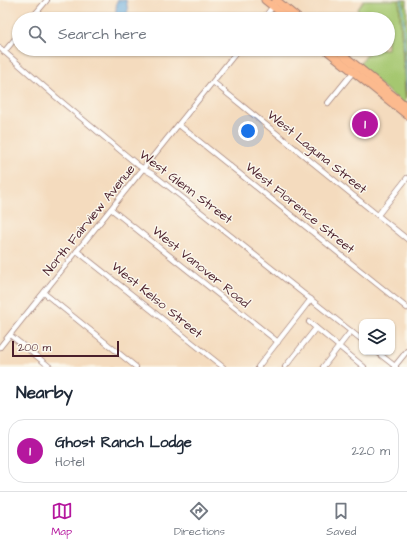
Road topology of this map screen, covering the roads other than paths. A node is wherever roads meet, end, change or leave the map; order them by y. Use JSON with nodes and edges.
{"nodes":[{"id":1,"x":47,"y":0,"type":"edge"},
{"id":2,"x":266,"y":0,"type":"edge"},
{"id":3,"x":276,"y":2,"type":"edge"},
{"id":4,"x":37,"y":12,"type":"edge"},
{"id":5,"x":268,"y":12,"type":"edge"},
{"id":6,"x":284,"y":12,"type":"edge"},
{"id":7,"x":290,"y":12,"type":"edge"},
{"id":8,"x":12,"y":42,"type":"edge"},
{"id":9,"x":0,"y":48,"type":"edge"},
{"id":10,"x":4,"y":52,"type":"junction"},
{"id":11,"x":233,"y":56,"type":"edge"},
{"id":12,"x":336,"y":56,"type":"edge"},
{"id":13,"x":343,"y":56,"type":"edge"},
{"id":14,"x":356,"y":69,"type":"junction"},
{"id":15,"x":213,"y":82,"type":"junction"},
{"id":16,"x":328,"y":104,"type":"dead end"},
{"id":17,"x":407,"y":107,"type":"edge"},
{"id":18,"x":407,"y":115,"type":"edge"},
{"id":19,"x":179,"y":125,"type":"junction"},
{"id":20,"x":144,"y":168,"type":"junction"},
{"id":21,"x":407,"y":178,"type":"edge"},
{"id":22,"x":111,"y":209,"type":"junction"},
{"id":23,"x":378,"y":215,"type":"junction"},
{"id":24,"x":407,"y":239,"type":"edge"},
{"id":25,"x":77,"y":251,"type":"junction"},
{"id":26,"x":44,"y":293,"type":"junction"},
{"id":27,"x":311,"y":299,"type":"junction"},
{"id":28,"x":407,"y":308,"type":"edge"},
{"id":29,"x":309,"y":322,"type":"dead end"},
{"id":30,"x":316,"y":328,"type":"junction"},
{"id":31,"x":351,"y":331,"type":"junction"},
{"id":32,"x":10,"y":335,"type":"junction"},
{"id":33,"x":359,"y":338,"type":"edge"},
{"id":34,"x":278,"y":342,"type":"junction"},
{"id":35,"x":0,"y":347,"type":"edge"},
{"id":36,"x":339,"y":347,"type":"junction"},
{"id":37,"x":407,"y":351,"type":"edge"},
{"id":38,"x":381,"y":355,"type":"edge"},
{"id":39,"x":50,"y":367,"type":"edge"},
{"id":40,"x":136,"y":367,"type":"edge"},
{"id":41,"x":223,"y":367,"type":"edge"},
{"id":42,"x":258,"y":367,"type":"edge"},
{"id":43,"x":285,"y":367,"type":"edge"},
{"id":44,"x":323,"y":367,"type":"edge"},
{"id":45,"x":364,"y":367,"type":"edge"},
{"id":46,"x":395,"y":367,"type":"edge"}],
"edges":[{"from":1,"to":4,"type":"street"},
{"from":2,"to":3,"type":"highway"},
{"from":3,"to":5,"type":"street"},
{"from":3,"to":6,"type":"highway"},
{"from":3,"to":7,"type":"highway"},
{"from":8,"to":10,"type":"street"},
{"from":9,"to":10,"type":"street","name":"West Glenn Street"},
{"from":10,"to":20,"type":"street","name":"West Glenn Street"},
{"from":11,"to":15,"type":"street","name":"North Fairview Avenue"},
{"from":12,"to":14,"type":"highway"},
{"from":13,"to":14,"type":"highway"},
{"from":14,"to":16,"type":"street"},
{"from":14,"to":17,"type":"highway"},
{"from":14,"to":18,"type":"highway"},
{"from":15,"to":19,"type":"street","name":"North Fairview Avenue"},
{"from":15,"to":23,"type":"street","name":"West Laguna Street"},
{"from":19,"to":20,"type":"street","name":"North Fairview Avenue"},
{"from":19,"to":28,"type":"street","name":"West Florence Street"},
{"from":20,"to":22,"type":"street","name":"North Fairview Avenue"},
{"from":20,"to":27,"type":"street","name":"West Glenn Street"},
{"from":21,"to":23,"type":"street"},
{"from":22,"to":25,"type":"street","name":"North Fairview Avenue"},
{"from":22,"to":34,"type":"street","name":"West Vanover Road"},
{"from":23,"to":24,"type":"street","name":"West Laguna Street"},
{"from":25,"to":26,"type":"street","name":"North Fairview Avenue"},
{"from":25,"to":41,"type":"street","name":"West Kelso Street"},
{"from":26,"to":32,"type":"street","name":"North Fairview Avenue"},
{"from":26,"to":40,"type":"street"},
{"from":27,"to":31,"type":"street","name":"West Glenn Street"},
{"from":27,"to":34,"type":"street"},
{"from":29,"to":30,"type":"street"},
{"from":30,"to":36,"type":"street"},
{"from":30,"to":43,"type":"street"},
{"from":31,"to":33,"type":"street","name":"West Glenn Street"},
{"from":31,"to":36,"type":"street"},
{"from":32,"to":35,"type":"street","name":"North Fairview Avenue"},
{"from":32,"to":39,"type":"street"},
{"from":34,"to":42,"type":"street"},
{"from":36,"to":44,"type":"street"},
{"from":36,"to":45,"type":"street"},
{"from":37,"to":46,"type":"street"},
{"from":38,"to":46,"type":"street"}]}
